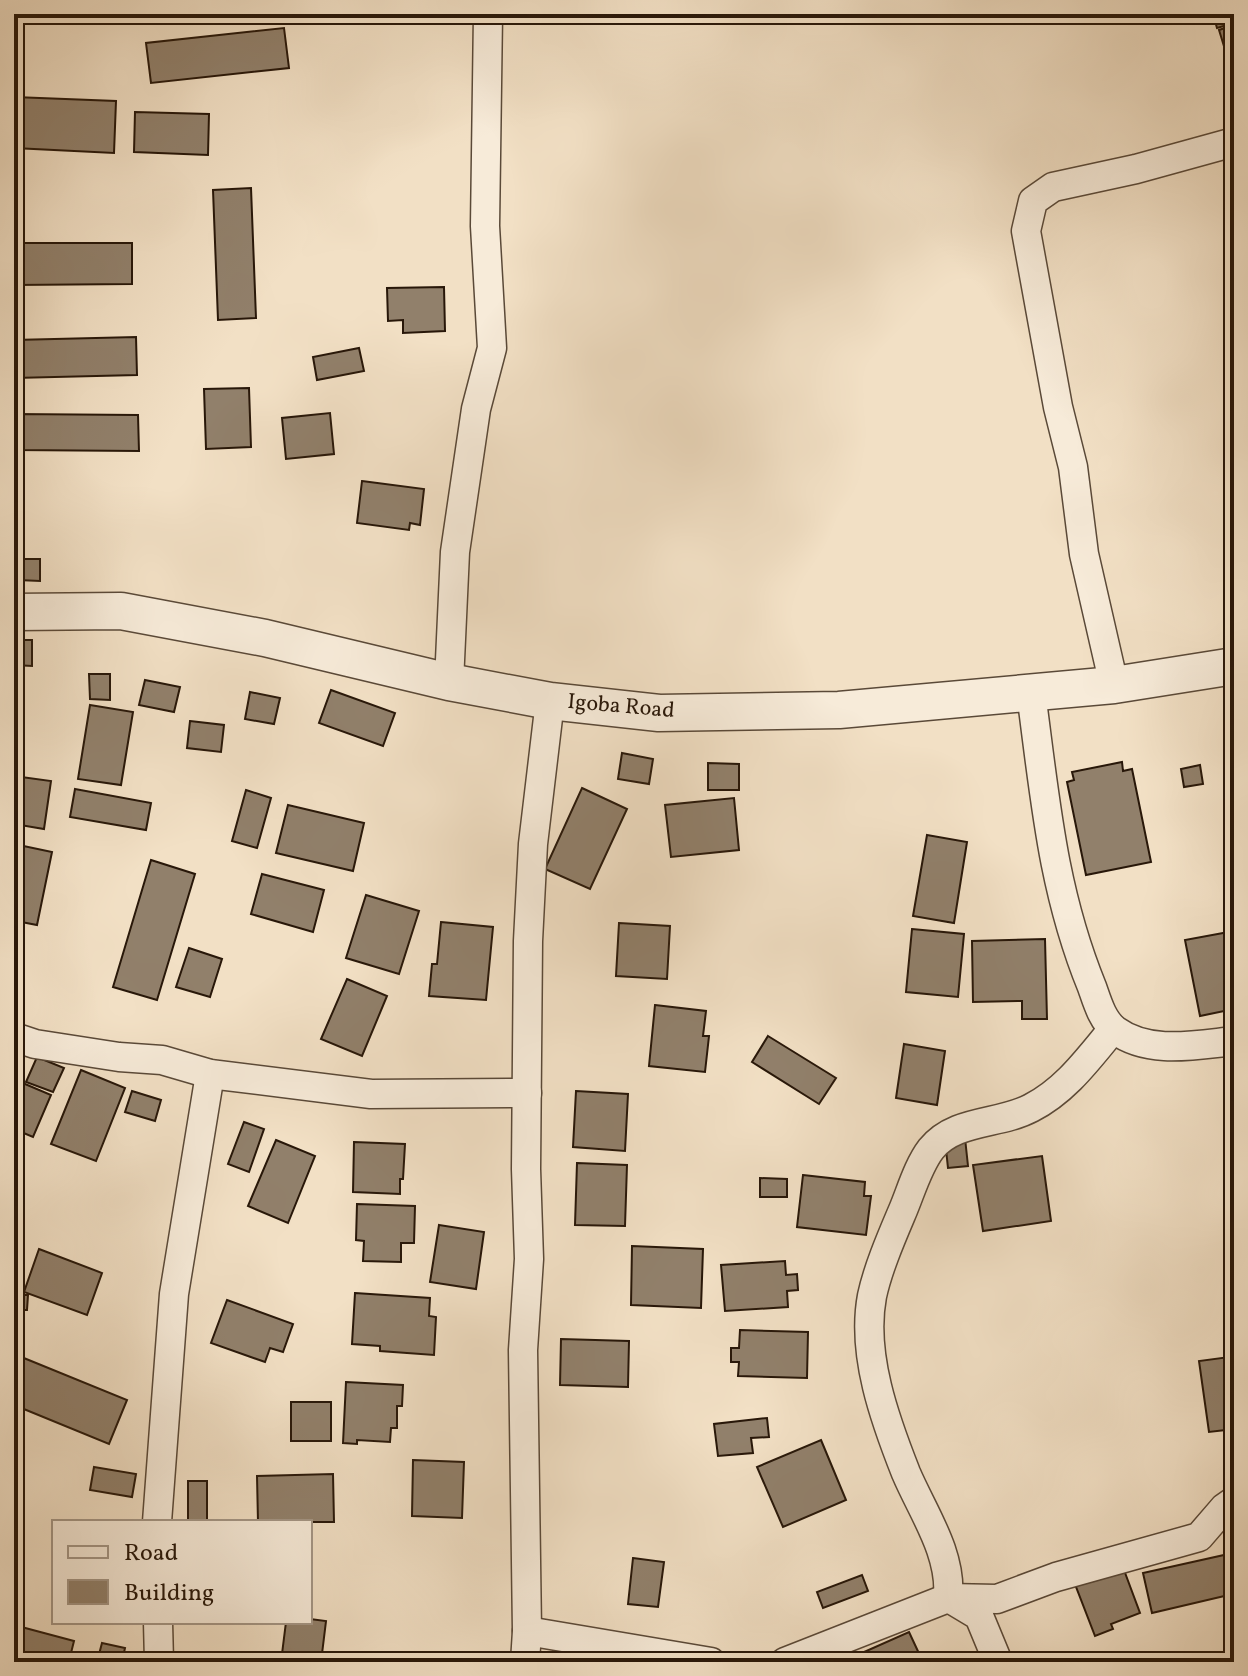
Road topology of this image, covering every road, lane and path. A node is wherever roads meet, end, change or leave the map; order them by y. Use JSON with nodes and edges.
{"nodes":[{"id":1,"x":488,"y":14,"type":"edge"},
{"id":2,"x":1234,"y":142,"type":"edge"},
{"id":3,"x":14,"y":612,"type":"edge"},
{"id":4,"x":1234,"y":666,"type":"edge"},
{"id":5,"x":449,"y":682,"type":"junction"},
{"id":6,"x":1114,"y":685,"type":"junction"},
{"id":7,"x":1031,"y":693,"type":"junction"},
{"id":8,"x":550,"y":701,"type":"junction"},
{"id":9,"x":1113,"y":1029,"type":"junction"},
{"id":10,"x":14,"y":1037,"type":"edge"},
{"id":11,"x":1234,"y":1041,"type":"edge"},
{"id":12,"x":210,"y":1074,"type":"junction"},
{"id":13,"x":527,"y":1093,"type":"junction"},
{"id":14,"x":1234,"y":1501,"type":"edge"},
{"id":15,"x":157,"y":1520,"type":"edge"},
{"id":16,"x":948,"y":1598,"type":"junction"},
{"id":17,"x":158,"y":1624,"type":"edge"},
{"id":18,"x":527,"y":1631,"type":"junction"},
{"id":19,"x":159,"y":1662,"type":"edge"},
{"id":20,"x":525,"y":1662,"type":"edge"},
{"id":21,"x":711,"y":1662,"type":"edge"},
{"id":22,"x":785,"y":1662,"type":"edge"},
{"id":23,"x":998,"y":1662,"type":"edge"}],
"edges":[{"from":1,"to":5,"type":"street"},
{"from":2,"to":6,"type":"street"},
{"from":3,"to":5,"type":"street","name":"Igoba Road"},
{"from":4,"to":6,"type":"street","name":"Igoba Road"},
{"from":5,"to":8,"type":"street","name":"Igoba Road"},
{"from":6,"to":7,"type":"street","name":"Igoba Road"},
{"from":7,"to":8,"type":"street","name":"Igoba Road"},
{"from":7,"to":9,"type":"street"},
{"from":8,"to":13,"type":"street"},
{"from":9,"to":11,"type":"street"},
{"from":9,"to":16,"type":"street"},
{"from":10,"to":12,"type":"street"},
{"from":12,"to":13,"type":"street"},
{"from":12,"to":15,"type":"street"},
{"from":13,"to":18,"type":"street"},
{"from":14,"to":16,"type":"street"},
{"from":16,"to":22,"type":"street"},
{"from":16,"to":23,"type":"street"},
{"from":17,"to":19,"type":"street"},
{"from":18,"to":20,"type":"street"},
{"from":18,"to":21,"type":"street"}]}
